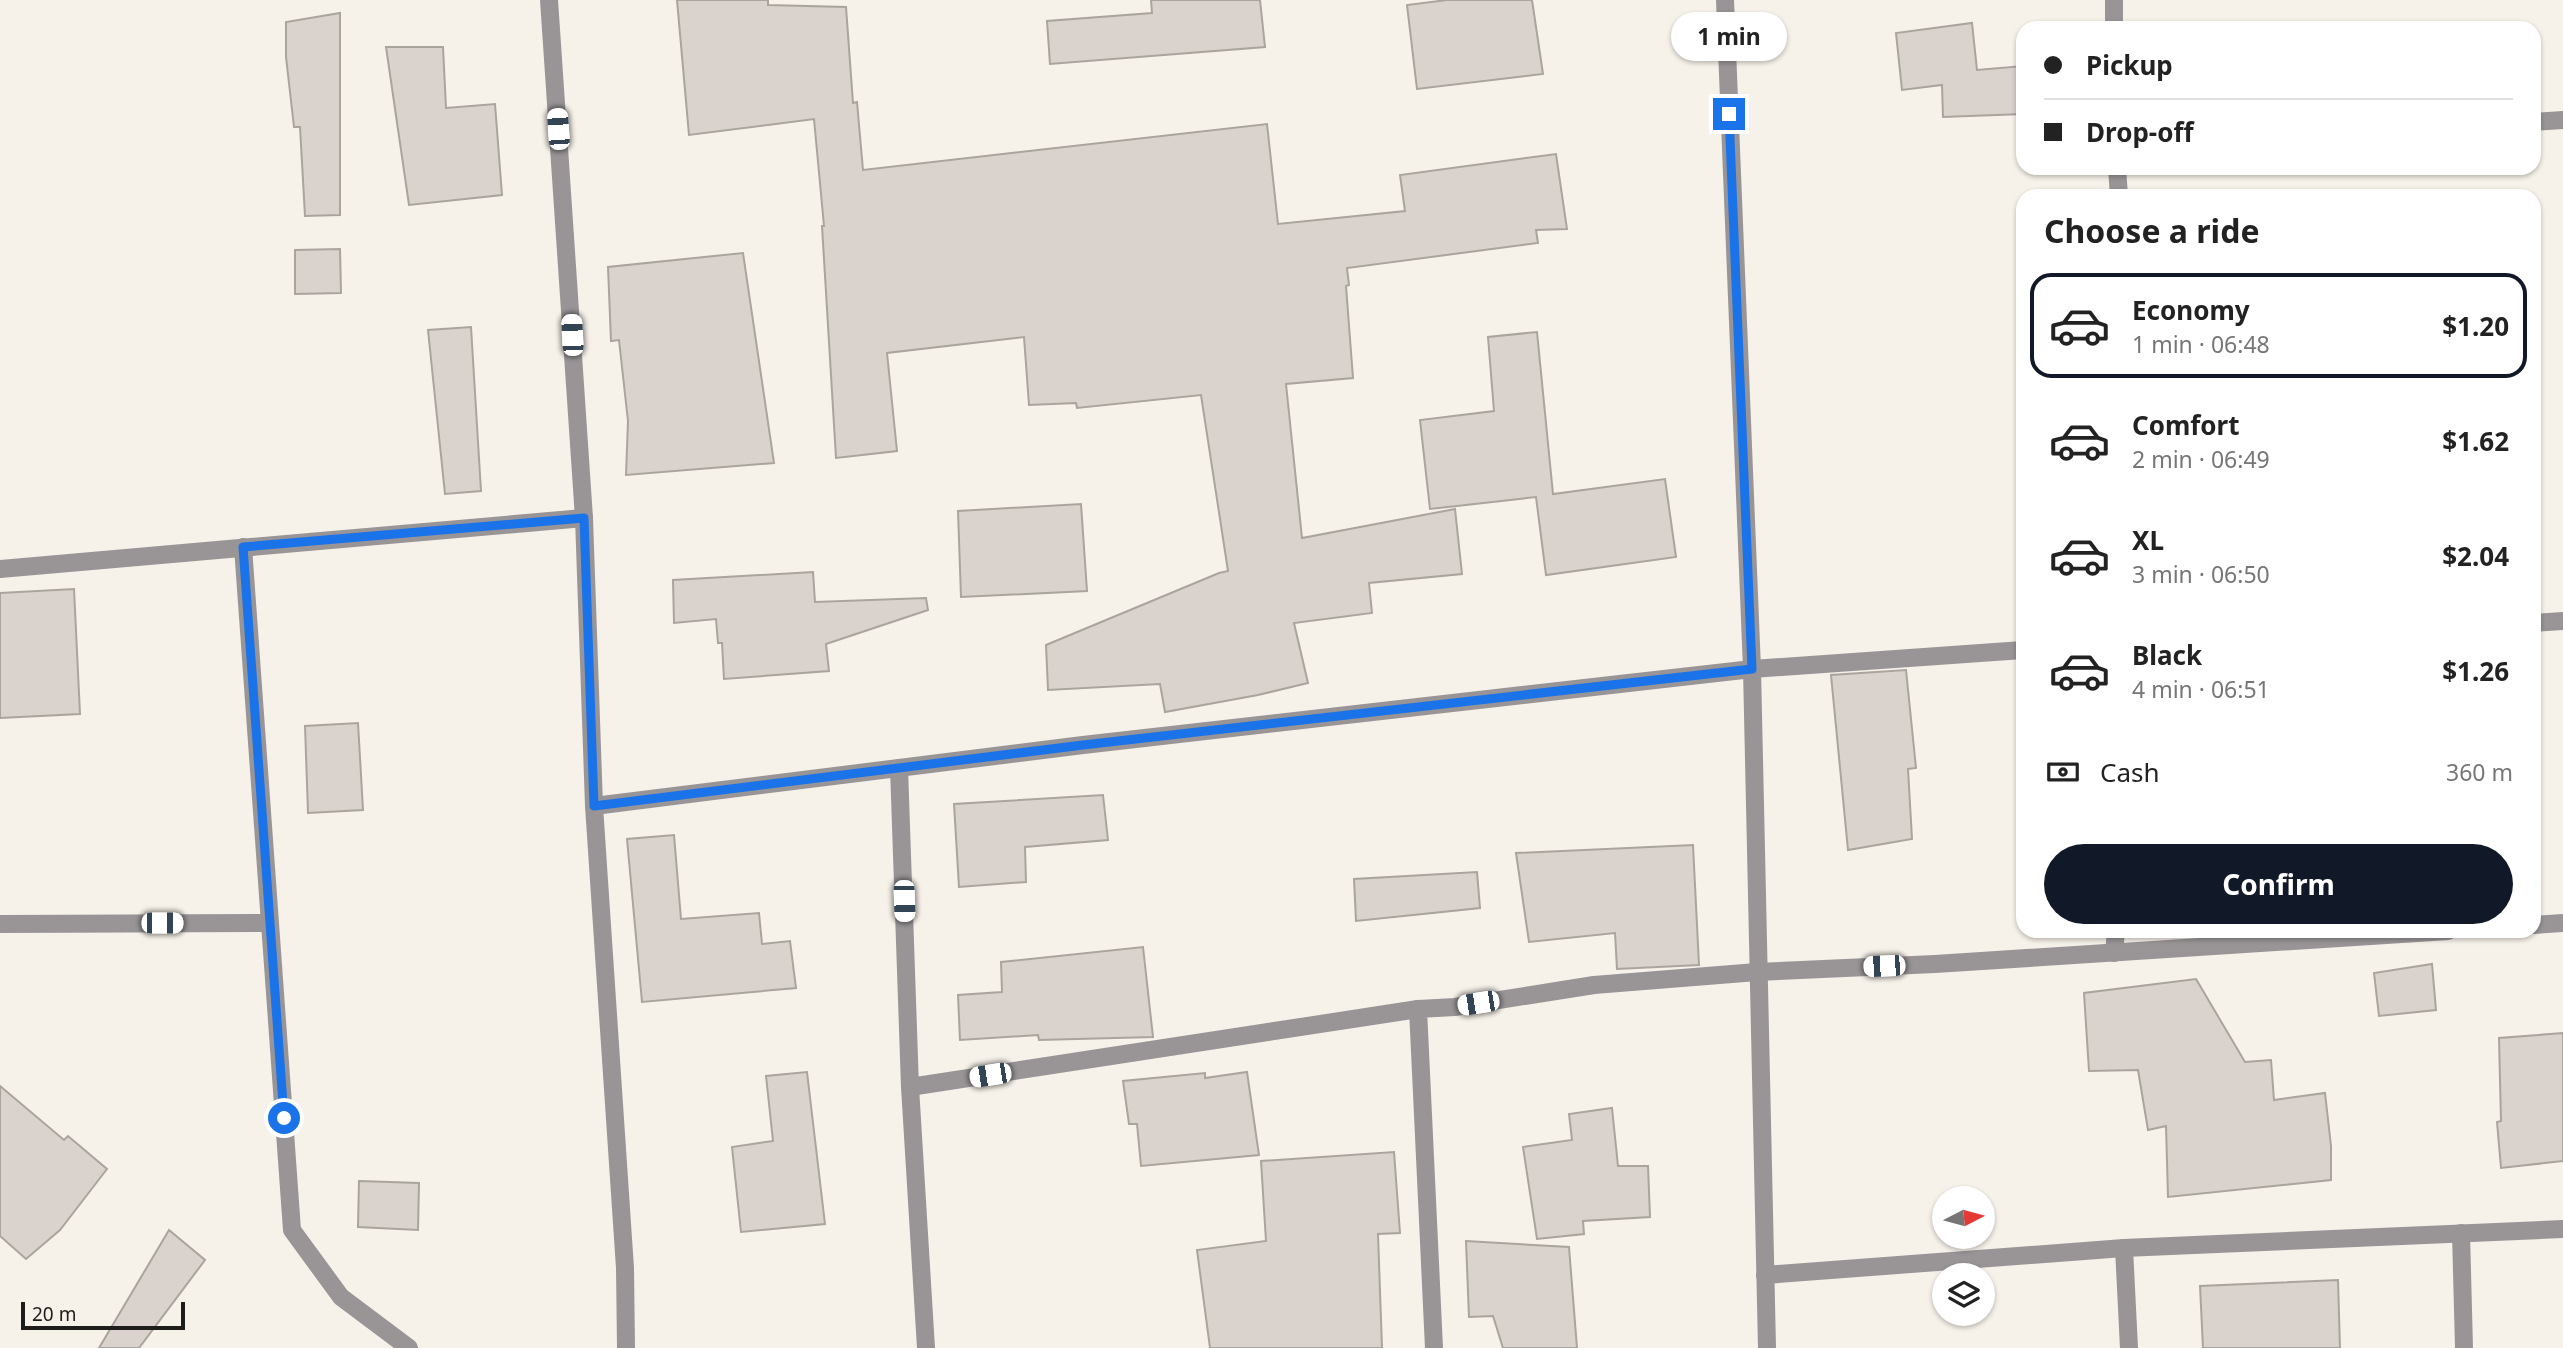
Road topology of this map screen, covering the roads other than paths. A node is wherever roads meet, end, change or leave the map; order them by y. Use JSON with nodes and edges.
{"nodes":[{"id":1,"x":549,"y":0,"type":"edge"},
{"id":2,"x":1725,"y":0,"type":"edge"},
{"id":3,"x":2114,"y":0,"type":"edge"},
{"id":4,"x":2114,"y":21,"type":"edge"},
{"id":5,"x":2563,"y":120,"type":"edge"},
{"id":6,"x":2541,"y":121,"type":"edge"},
{"id":7,"x":584,"y":518,"type":"junction"},
{"id":8,"x":243,"y":547,"type":"junction"},
{"id":9,"x":0,"y":569,"type":"edge"},
{"id":10,"x":2563,"y":621,"type":"edge"},
{"id":11,"x":2541,"y":623,"type":"edge"},
{"id":12,"x":2016,"y":650,"type":"edge"},
{"id":13,"x":1752,"y":669,"type":"junction"},
{"id":14,"x":899,"y":768,"type":"junction"},
{"id":15,"x":594,"y":806,"type":"junction"},
{"id":16,"x":270,"y":923,"type":"junction"},
{"id":17,"x":2563,"y":923,"type":"edge"},
{"id":18,"x":0,"y":924,"type":"edge"},
{"id":19,"x":2541,"y":925,"type":"edge"},
{"id":20,"x":2115,"y":938,"type":"edge"},
{"id":21,"x":2342,"y":938,"type":"edge"},
{"id":22,"x":2114,"y":953,"type":"junction"},
{"id":23,"x":1757,"y":972,"type":"junction"},
{"id":24,"x":1418,"y":1009,"type":"junction"},
{"id":25,"x":910,"y":1087,"type":"junction"},
{"id":26,"x":2563,"y":1229,"type":"edge"},
{"id":27,"x":2461,"y":1233,"type":"junction"},
{"id":28,"x":2124,"y":1248,"type":"junction"},
{"id":29,"x":1765,"y":1275,"type":"junction"},
{"id":30,"x":410,"y":1348,"type":"edge"},
{"id":31,"x":626,"y":1348,"type":"edge"},
{"id":32,"x":926,"y":1348,"type":"edge"},
{"id":33,"x":1434,"y":1348,"type":"edge"},
{"id":34,"x":1767,"y":1348,"type":"edge"},
{"id":35,"x":2129,"y":1348,"type":"edge"},
{"id":36,"x":2464,"y":1348,"type":"edge"}],
"edges":[{"from":1,"to":7,"type":"street"},
{"from":2,"to":13,"type":"street"},
{"from":3,"to":4,"type":"street"},
{"from":5,"to":6,"type":"street"},
{"from":7,"to":8,"type":"street"},
{"from":7,"to":15,"type":"street"},
{"from":8,"to":9,"type":"street"},
{"from":8,"to":16,"type":"street"},
{"from":10,"to":11,"type":"street"},
{"from":12,"to":13,"type":"street"},
{"from":13,"to":14,"type":"street"},
{"from":13,"to":23,"type":"street"},
{"from":14,"to":15,"type":"street"},
{"from":14,"to":25,"type":"street"},
{"from":15,"to":31,"type":"street"},
{"from":16,"to":18,"type":"street"},
{"from":16,"to":30,"type":"street"},
{"from":17,"to":19,"type":"street"},
{"from":20,"to":22,"type":"street"},
{"from":21,"to":22,"type":"street"},
{"from":22,"to":23,"type":"street"},
{"from":23,"to":24,"type":"street"},
{"from":23,"to":29,"type":"street"},
{"from":24,"to":25,"type":"street"},
{"from":24,"to":33,"type":"street"},
{"from":25,"to":32,"type":"street"},
{"from":26,"to":27,"type":"street"},
{"from":27,"to":28,"type":"street"},
{"from":27,"to":36,"type":"street"},
{"from":28,"to":29,"type":"street"},
{"from":28,"to":35,"type":"street"},
{"from":29,"to":34,"type":"street"}]}
